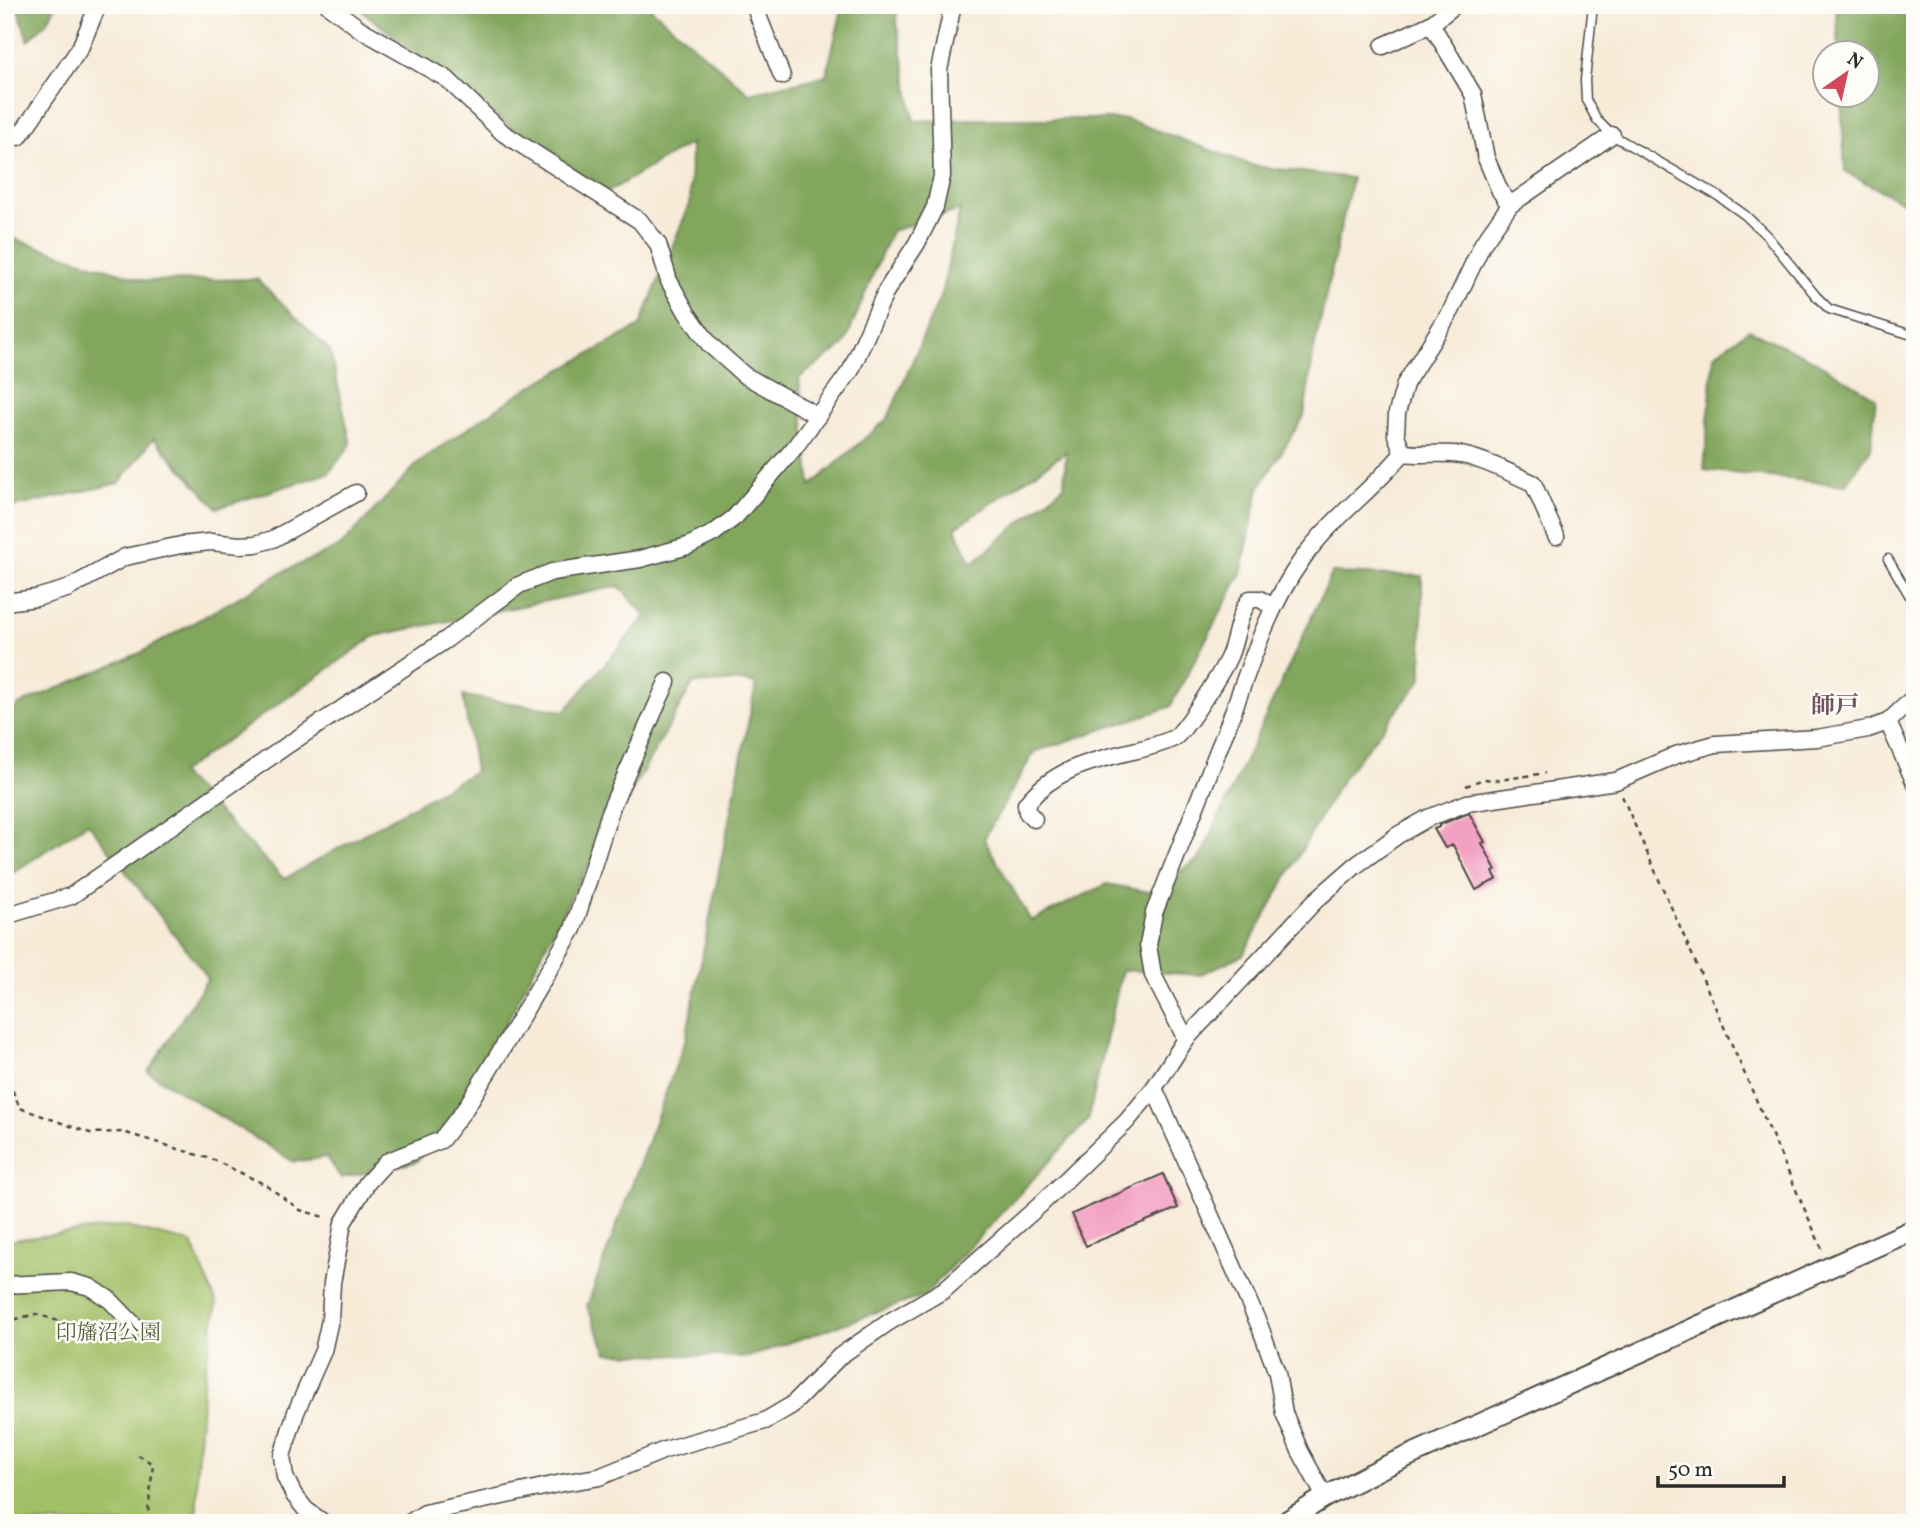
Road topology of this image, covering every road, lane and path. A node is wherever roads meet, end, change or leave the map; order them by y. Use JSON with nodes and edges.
{"nodes":[{"id":1,"x":98,"y":5,"type":"edge"},
{"id":2,"x":328,"y":5,"type":"edge"},
{"id":3,"x":757,"y":5,"type":"edge"},
{"id":4,"x":953,"y":5,"type":"edge"},
{"id":5,"x":1455,"y":5,"type":"edge"},
{"id":6,"x":1593,"y":5,"type":"edge"},
{"id":7,"x":1431,"y":24,"type":"junction"},
{"id":8,"x":1383,"y":46,"type":"dead end"},
{"id":9,"x":782,"y":76,"type":"dead end"},
{"id":10,"x":1612,"y":135,"type":"junction"},
{"id":11,"x":19,"y":137,"type":"dead end"},
{"id":12,"x":1510,"y":205,"type":"junction"},
{"id":13,"x":1915,"y":336,"type":"edge"},
{"id":14,"x":818,"y":416,"type":"junction"},
{"id":15,"x":1403,"y":453,"type":"junction"},
{"id":16,"x":356,"y":493,"type":"dead end"},
{"id":17,"x":1556,"y":536,"type":"dead end"},
{"id":18,"x":1888,"y":559,"type":"dead end"},
{"id":19,"x":5,"y":602,"type":"edge"},
{"id":20,"x":1915,"y":605,"type":"edge"},
{"id":21,"x":1273,"y":607,"type":"junction"},
{"id":22,"x":667,"y":682,"type":"dead end"},
{"id":23,"x":1915,"y":696,"type":"edge"},
{"id":24,"x":1888,"y":722,"type":"junction"},
{"id":25,"x":1616,"y":781,"type":"junction"},
{"id":26,"x":1915,"y":783,"type":"edge"},
{"id":27,"x":1034,"y":818,"type":"dead end"},
{"id":28,"x":5,"y":916,"type":"edge"},
{"id":29,"x":1186,"y":1039,"type":"junction"},
{"id":30,"x":1154,"y":1088,"type":"junction"},
{"id":31,"x":5,"y":1089,"type":"edge"},
{"id":32,"x":343,"y":1223,"type":"junction"},
{"id":33,"x":1915,"y":1229,"type":"edge"},
{"id":34,"x":1830,"y":1267,"type":"junction"},
{"id":35,"x":5,"y":1285,"type":"edge"},
{"id":36,"x":5,"y":1322,"type":"edge"},
{"id":37,"x":135,"y":1326,"type":"dead end"},
{"id":38,"x":116,"y":1339,"type":"dead end"},
{"id":39,"x":138,"y":1455,"type":"dead end"},
{"id":40,"x":1325,"y":1497,"type":"junction"},
{"id":41,"x":147,"y":1523,"type":"edge"},
{"id":42,"x":324,"y":1523,"type":"edge"},
{"id":43,"x":409,"y":1523,"type":"edge"},
{"id":44,"x":1284,"y":1523,"type":"edge"}],
"edges":[{"from":1,"to":11,"type":"street"},
{"from":2,"to":14,"type":"street"},
{"from":3,"to":9,"type":"street"},
{"from":4,"to":14,"type":"street"},
{"from":5,"to":7,"type":"street"},
{"from":6,"to":10,"type":"lane"},
{"from":7,"to":8,"type":"street"},
{"from":7,"to":12,"type":"street"},
{"from":10,"to":12,"type":"street"},
{"from":10,"to":13,"type":"lane"},
{"from":12,"to":15,"type":"street"},
{"from":14,"to":28,"type":"street"},
{"from":15,"to":17,"type":"street"},
{"from":15,"to":21,"type":"street"},
{"from":16,"to":19,"type":"street"},
{"from":18,"to":20,"type":"lane"},
{"from":21,"to":27,"type":"street"},
{"from":21,"to":29,"type":"street"},
{"from":22,"to":32,"type":"street"},
{"from":23,"to":24,"type":"street"},
{"from":24,"to":25,"type":"street"},
{"from":24,"to":26,"type":"street"},
{"from":25,"to":29,"type":"street"},
{"from":25,"to":34,"type":"path"},
{"from":29,"to":30,"type":"street"},
{"from":30,"to":40,"type":"street"},
{"from":30,"to":43,"type":"street"},
{"from":31,"to":32,"type":"path"},
{"from":32,"to":42,"type":"street"},
{"from":33,"to":34,"type":"street"},
{"from":34,"to":40,"type":"street"},
{"from":35,"to":37,"type":"street"},
{"from":36,"to":38,"type":"path"},
{"from":39,"to":41,"type":"path"},
{"from":40,"to":44,"type":"street"}]}
